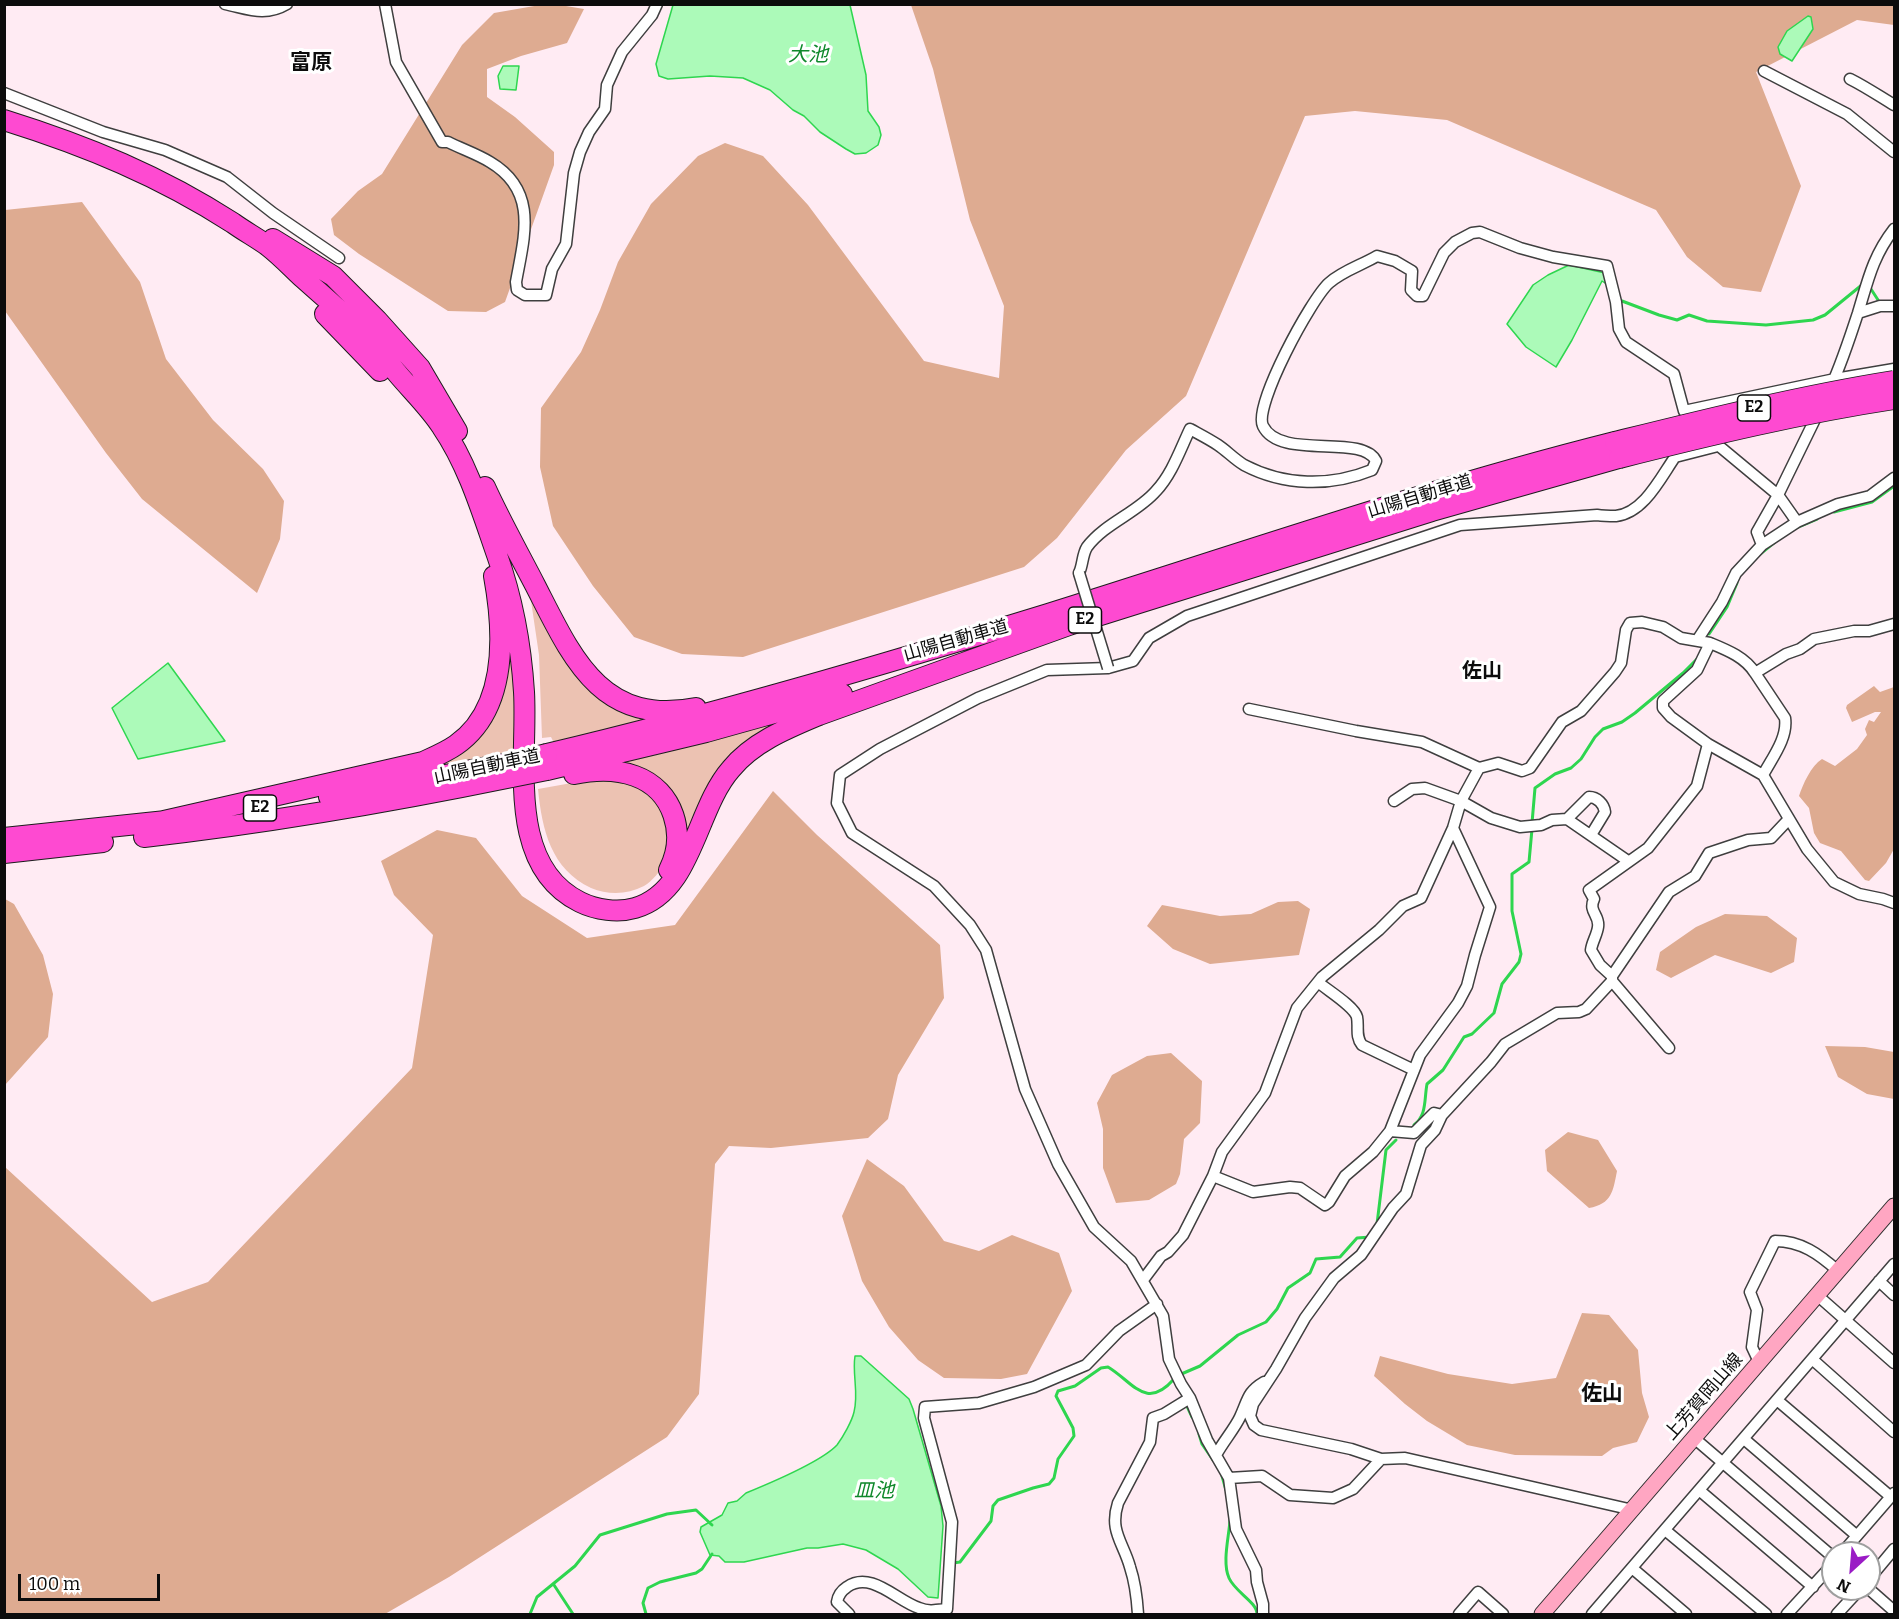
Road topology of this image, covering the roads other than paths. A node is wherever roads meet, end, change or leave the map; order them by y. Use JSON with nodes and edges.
{"nodes":[{"id":1,"x":225,"y":4,"type":"edge"},
{"id":2,"x":287,"y":4,"type":"edge"},
{"id":3,"x":385,"y":4,"type":"edge"},
{"id":4,"x":657,"y":4,"type":"edge"},
{"id":5,"x":1764,"y":71,"type":"dead end"},
{"id":6,"x":1850,"y":79,"type":"dead end"},
{"id":7,"x":4,"y":93,"type":"edge"},
{"id":8,"x":1894,"y":105,"type":"edge"},
{"id":9,"x":4,"y":110,"type":"edge"},
{"id":10,"x":4,"y":120,"type":"edge"},
{"id":11,"x":1894,"y":152,"type":"edge"},
{"id":12,"x":1894,"y":229,"type":"edge"},
{"id":13,"x":271,"y":243,"type":"junction"},
{"id":14,"x":339,"y":258,"type":"dead end"},
{"id":15,"x":1886,"y":305,"type":"edge"},
{"id":16,"x":1858,"y":313,"type":"junction"},
{"id":17,"x":1894,"y":369,"type":"edge"},
{"id":18,"x":1835,"y":379,"type":"junction"},
{"id":19,"x":1894,"y":381,"type":"edge"},
{"id":20,"x":1894,"y":399,"type":"edge"},
{"id":21,"x":1684,"y":411,"type":"junction"},
{"id":22,"x":1718,"y":446,"type":"junction"},
{"id":23,"x":1617,"y":450,"type":"junction"},
{"id":24,"x":1894,"y":478,"type":"edge"},
{"id":25,"x":1778,"y":495,"type":"junction"},
{"id":26,"x":492,"y":520,"type":"junction"},
{"id":27,"x":1797,"y":522,"type":"junction"},
{"id":28,"x":1762,"y":545,"type":"junction"},
{"id":29,"x":1894,"y":624,"type":"edge"},
{"id":30,"x":1068,"y":625,"type":"junction"},
{"id":31,"x":1698,"y":639,"type":"junction"},
{"id":32,"x":1710,"y":643,"type":"junction"},
{"id":33,"x":1108,"y":668,"type":"junction"},
{"id":34,"x":1755,"y":673,"type":"junction"},
{"id":35,"x":746,"y":703,"type":"junction"},
{"id":36,"x":1249,"y":709,"type":"dead end"},
{"id":37,"x":1708,"y":744,"type":"junction"},
{"id":38,"x":547,"y":767,"type":"junction"},
{"id":39,"x":1479,"y":768,"type":"junction"},
{"id":40,"x":513,"y":770,"type":"junction"},
{"id":41,"x":1763,"y":775,"type":"junction"},
{"id":42,"x":1394,"y":801,"type":"dead end"},
{"id":43,"x":1461,"y":801,"type":"junction"},
{"id":44,"x":1567,"y":819,"type":"junction"},
{"id":45,"x":1788,"y":820,"type":"junction"},
{"id":46,"x":154,"y":823,"type":"junction"},
{"id":47,"x":1453,"y":828,"type":"junction"},
{"id":48,"x":1592,"y":835,"type":"junction"},
{"id":49,"x":4,"y":838,"type":"edge"},
{"id":50,"x":4,"y":853,"type":"edge"},
{"id":51,"x":1628,"y":861,"type":"junction"},
{"id":52,"x":1894,"y":903,"type":"edge"},
{"id":53,"x":1612,"y":979,"type":"junction"},
{"id":54,"x":1318,"y":982,"type":"junction"},
{"id":55,"x":1669,"y":1048,"type":"dead end"},
{"id":56,"x":1414,"y":1070,"type":"junction"},
{"id":57,"x":1442,"y":1115,"type":"junction"},
{"id":58,"x":1390,"y":1131,"type":"junction"},
{"id":59,"x":1213,"y":1176,"type":"junction"},
{"id":60,"x":1894,"y":1206,"type":"edge"},
{"id":61,"x":1894,"y":1264,"type":"edge"},
{"id":62,"x":1838,"y":1270,"type":"junction"},
{"id":63,"x":1143,"y":1280,"type":"junction"},
{"id":64,"x":1879,"y":1281,"type":"junction"},
{"id":65,"x":1894,"y":1294,"type":"edge"},
{"id":66,"x":1817,"y":1295,"type":"junction"},
{"id":67,"x":1157,"y":1304,"type":"junction"},
{"id":68,"x":1845,"y":1321,"type":"junction"},
{"id":69,"x":1812,"y":1359,"type":"junction"},
{"id":70,"x":1759,"y":1362,"type":"junction"},
{"id":71,"x":1894,"y":1363,"type":"edge"},
{"id":72,"x":1267,"y":1380,"type":"junction"},
{"id":73,"x":1187,"y":1400,"type":"junction"},
{"id":74,"x":1777,"y":1400,"type":"junction"},
{"id":75,"x":1894,"y":1432,"type":"edge"},
{"id":76,"x":1694,"y":1438,"type":"junction"},
{"id":77,"x":1744,"y":1439,"type":"junction"},
{"id":78,"x":1216,"y":1455,"type":"junction"},
{"id":79,"x":1381,"y":1459,"type":"junction"},
{"id":80,"x":1723,"y":1463,"type":"junction"},
{"id":81,"x":1229,"y":1478,"type":"junction"},
{"id":82,"x":1699,"y":1490,"type":"junction"},
{"id":83,"x":1893,"y":1495,"type":"edge"},
{"id":84,"x":1633,"y":1510,"type":"junction"},
{"id":85,"x":1665,"y":1530,"type":"junction"},
{"id":86,"x":1856,"y":1535,"type":"junction"},
{"id":87,"x":1851,"y":1541,"type":"edge"},
{"id":88,"x":1821,"y":1547,"type":"edge"},
{"id":89,"x":1894,"y":1549,"type":"edge"},
{"id":90,"x":1881,"y":1565,"type":"edge"},
{"id":91,"x":1632,"y":1568,"type":"junction"},
{"id":92,"x":1821,"y":1578,"type":"edge"},
{"id":93,"x":1813,"y":1587,"type":"junction"},
{"id":94,"x":1881,"y":1600,"type":"edge"},
{"id":95,"x":1850,"y":1601,"type":"edge"},
{"id":96,"x":1596,"y":1610,"type":"edge"},
{"id":97,"x":1894,"y":1611,"type":"edge"},
{"id":98,"x":1840,"y":1613,"type":"edge"},
{"id":99,"x":849,"y":1614,"type":"edge"},
{"id":100,"x":1138,"y":1614,"type":"edge"},
{"id":101,"x":1263,"y":1614,"type":"edge"},
{"id":102,"x":1459,"y":1614,"type":"edge"},
{"id":103,"x":1503,"y":1614,"type":"edge"},
{"id":104,"x":1542,"y":1614,"type":"edge"},
{"id":105,"x":1608,"y":1614,"type":"edge"},
{"id":106,"x":1686,"y":1614,"type":"edge"},
{"id":107,"x":1766,"y":1614,"type":"edge"},
{"id":108,"x":1787,"y":1614,"type":"edge"}],
"edges":[{"from":1,"to":2,"type":"street"},
{"from":3,"to":4,"type":"street"},
{"from":5,"to":11,"type":"street"},
{"from":6,"to":8,"type":"street"},
{"from":7,"to":14,"type":"street"},
{"from":9,"to":13,"type":"highway"},
{"from":10,"to":13,"type":"highway"},
{"from":12,"to":16,"type":"street"},
{"from":13,"to":26,"type":"highway"},
{"from":15,"to":16,"type":"street"},
{"from":16,"to":18,"type":"street"},
{"from":17,"to":18,"type":"street"},
{"from":18,"to":21,"type":"street"},
{"from":18,"to":25,"type":"street"},
{"from":19,"to":23,"type":"highway","name":"山陽自動車道","number":"E2","bridge":true},
{"from":20,"to":23,"type":"highway","name":"山陽自動車道","number":"E2","bridge":true},
{"from":21,"to":22,"type":"street"},
{"from":21,"to":33,"type":"street","bridge":true},
{"from":22,"to":25,"type":"street"},
{"from":22,"to":33,"type":"street"},
{"from":23,"to":30,"type":"highway","name":"山陽自動車道","number":"E2"},
{"from":23,"to":35,"type":"highway","name":"山陽自動車道","number":"E2"},
{"from":24,"to":27,"type":"street"},
{"from":25,"to":27,"type":"street"},
{"from":25,"to":28,"type":"street"},
{"from":26,"to":30,"type":"highway"},
{"from":26,"to":35,"type":"highway"},
{"from":26,"to":38,"type":"highway"},
{"from":26,"to":46,"type":"highway"},
{"from":27,"to":28,"type":"street"},
{"from":28,"to":31,"type":"street"},
{"from":29,"to":34,"type":"street"},
{"from":30,"to":38,"type":"highway","name":"山陽自動車道","number":"E2"},
{"from":31,"to":32,"type":"street"},
{"from":31,"to":39,"type":"street"},
{"from":32,"to":34,"type":"street"},
{"from":32,"to":37,"type":"street"},
{"from":33,"to":63,"type":"street"},
{"from":34,"to":41,"type":"street"},
{"from":35,"to":38,"type":"highway","name":"山陽自動車道","number":"E2"},
{"from":36,"to":39,"type":"street"},
{"from":37,"to":41,"type":"street"},
{"from":37,"to":51,"type":"street"},
{"from":38,"to":40,"type":"highway","name":"山陽自動車道","number":"E2","bridge":true},
{"from":39,"to":43,"type":"street"},
{"from":40,"to":46,"type":"highway","name":"山陽自動車道","number":"E2"},
{"from":40,"to":50,"type":"highway","name":"山陽自動車道","number":"E2"},
{"from":41,"to":45,"type":"street"},
{"from":42,"to":43,"type":"street"},
{"from":43,"to":44,"type":"street"},
{"from":43,"to":47,"type":"street"},
{"from":44,"to":48,"type":"street"},
{"from":44,"to":48,"type":"street"},
{"from":45,"to":52,"type":"street"},
{"from":45,"to":53,"type":"street"},
{"from":46,"to":49,"type":"highway","name":"山陽自動車道","number":"E2"},
{"from":47,"to":54,"type":"street"},
{"from":47,"to":56,"type":"street"},
{"from":48,"to":51,"type":"street"},
{"from":51,"to":53,"type":"street"},
{"from":53,"to":55,"type":"street"},
{"from":53,"to":57,"type":"street"},
{"from":54,"to":56,"type":"street"},
{"from":54,"to":59,"type":"street"},
{"from":56,"to":58,"type":"street"},
{"from":57,"to":58,"type":"street"},
{"from":57,"to":72,"type":"street"},
{"from":58,"to":59,"type":"street"},
{"from":59,"to":63,"type":"street"},
{"from":60,"to":62,"type":"main road","name":"上芳賀岡山線"},
{"from":61,"to":64,"type":"street"},
{"from":62,"to":66,"type":"main road","name":"上芳賀岡山線"},
{"from":62,"to":70,"type":"street"},
{"from":63,"to":67,"type":"street"},
{"from":64,"to":65,"type":"street"},
{"from":64,"to":68,"type":"street"},
{"from":66,"to":68,"type":"street"},
{"from":66,"to":70,"type":"main road","name":"上芳賀岡山線"},
{"from":67,"to":73,"type":"street"},
{"from":67,"to":99,"type":"street"},
{"from":68,"to":69,"type":"street"},
{"from":68,"to":71,"type":"street"},
{"from":69,"to":74,"type":"street"},
{"from":69,"to":75,"type":"street"},
{"from":70,"to":76,"type":"main road","name":"上芳賀岡山線"},
{"from":72,"to":78,"type":"street"},
{"from":72,"to":79,"type":"street"},
{"from":73,"to":78,"type":"street"},
{"from":73,"to":100,"type":"street"},
{"from":74,"to":77,"type":"street"},
{"from":74,"to":83,"type":"street"},
{"from":76,"to":80,"type":"street"},
{"from":76,"to":84,"type":"main road","name":"上芳賀岡山線"},
{"from":77,"to":80,"type":"street"},
{"from":77,"to":86,"type":"street"},
{"from":78,"to":81,"type":"street"},
{"from":79,"to":81,"type":"street"},
{"from":79,"to":84,"type":"street"},
{"from":80,"to":82,"type":"street"},
{"from":80,"to":88,"type":"street"},
{"from":81,"to":101,"type":"street"},
{"from":82,"to":85,"type":"street"},
{"from":82,"to":93,"type":"street"},
{"from":83,"to":86,"type":"street"},
{"from":84,"to":104,"type":"main road","name":"上芳賀岡山線"},
{"from":85,"to":91,"type":"street"},
{"from":85,"to":107,"type":"street"},
{"from":86,"to":87,"type":"street"},
{"from":89,"to":90,"type":"street"},
{"from":91,"to":96,"type":"street"},
{"from":91,"to":106,"type":"street"},
{"from":92,"to":93,"type":"street"},
{"from":93,"to":108,"type":"street"},
{"from":94,"to":97,"type":"street"},
{"from":95,"to":98,"type":"street"},
{"from":96,"to":105,"type":"street"},
{"from":102,"to":103,"type":"street"}]}
